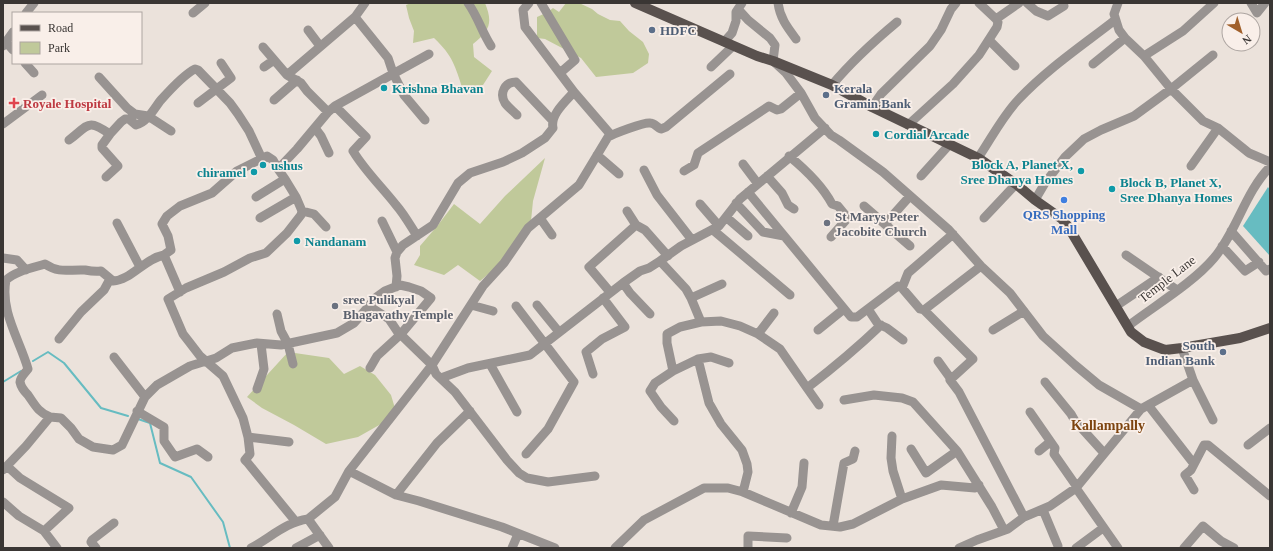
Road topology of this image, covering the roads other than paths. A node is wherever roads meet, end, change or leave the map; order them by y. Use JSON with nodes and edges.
{"nodes":[{"id":1,"x":34,"y":3,"type":"edge"},
{"id":2,"x":205,"y":3,"type":"edge"},
{"id":3,"x":364,"y":3,"type":"edge"},
{"id":4,"x":468,"y":3,"type":"edge"},
{"id":5,"x":528,"y":3,"type":"edge"},
{"id":6,"x":541,"y":3,"type":"edge"},
{"id":7,"x":635,"y":3,"type":"edge"},
{"id":8,"x":778,"y":3,"type":"edge"},
{"id":9,"x":956,"y":3,"type":"edge"},
{"id":10,"x":979,"y":3,"type":"edge"},
{"id":11,"x":1020,"y":3,"type":"edge"},
{"id":12,"x":1027,"y":3,"type":"edge"},
{"id":13,"x":1118,"y":3,"type":"edge"},
{"id":14,"x":1214,"y":3,"type":"edge"},
{"id":15,"x":1251,"y":3,"type":"edge"},
{"id":16,"x":1265,"y":3,"type":"edge"},
{"id":17,"x":740,"y":6,"type":"edge"},
{"id":18,"x":1064,"y":6,"type":"dead end"},
{"id":19,"x":27,"y":12,"type":"edge"},
{"id":20,"x":193,"y":13,"type":"dead end"},
{"id":21,"x":356,"y":17,"type":"junction"},
{"id":22,"x":996,"y":19,"type":"junction"},
{"id":23,"x":1115,"y":20,"type":"junction"},
{"id":24,"x":897,"y":22,"type":"dead end"},
{"id":25,"x":308,"y":30,"type":"dead end"},
{"id":26,"x":12,"y":33,"type":"edge"},
{"id":27,"x":1125,"y":38,"type":"junction"},
{"id":28,"x":796,"y":39,"type":"dead end"},
{"id":29,"x":989,"y":40,"type":"junction"},
{"id":30,"x":4,"y":44,"type":"edge"},
{"id":31,"x":728,"y":44,"type":"junction"},
{"id":32,"x":264,"y":46,"type":"dead end"},
{"id":33,"x":320,"y":46,"type":"junction"},
{"id":34,"x":491,"y":46,"type":"dead end"},
{"id":35,"x":429,"y":54,"type":"dead end"},
{"id":36,"x":1213,"y":55,"type":"dead end"},
{"id":37,"x":1144,"y":56,"type":"junction"},
{"id":38,"x":274,"y":60,"type":"junction"},
{"id":39,"x":774,"y":61,"type":"junction"},
{"id":40,"x":220,"y":62,"type":"dead end"},
{"id":41,"x":26,"y":64,"type":"edge"},
{"id":42,"x":1093,"y":64,"type":"dead end"},
{"id":43,"x":1015,"y":66,"type":"dead end"},
{"id":44,"x":264,"y":67,"type":"dead end"},
{"id":45,"x":711,"y":67,"type":"dead end"},
{"id":46,"x":34,"y":73,"type":"dead end"},
{"id":47,"x":393,"y":73,"type":"junction"},
{"id":48,"x":560,"y":73,"type":"junction"},
{"id":49,"x":730,"y":74,"type":"dead end"},
{"id":50,"x":287,"y":75,"type":"junction"},
{"id":51,"x":99,"y":77,"type":"dead end"},
{"id":52,"x":297,"y":80,"type":"junction"},
{"id":53,"x":832,"y":85,"type":"junction"},
{"id":54,"x":1171,"y":89,"type":"junction"},
{"id":55,"x":217,"y":90,"type":"junction"},
{"id":56,"x":574,"y":92,"type":"junction"},
{"id":57,"x":801,"y":93,"type":"junction"},
{"id":58,"x":42,"y":95,"type":"dead end"},
{"id":59,"x":274,"y":100,"type":"dead end"},
{"id":60,"x":198,"y":103,"type":"dead end"},
{"id":61,"x":872,"y":107,"type":"junction"},
{"id":62,"x":332,"y":109,"type":"junction"},
{"id":63,"x":517,"y":115,"type":"dead end"},
{"id":64,"x":148,"y":116,"type":"junction"},
{"id":65,"x":425,"y":120,"type":"dead end"},
{"id":66,"x":552,"y":120,"type":"junction"},
{"id":67,"x":3,"y":124,"type":"edge"},
{"id":68,"x":908,"y":125,"type":"junction"},
{"id":69,"x":315,"y":128,"type":"junction"},
{"id":70,"x":824,"y":128,"type":"junction"},
{"id":71,"x":1218,"y":128,"type":"junction"},
{"id":72,"x":171,"y":131,"type":"dead end"},
{"id":73,"x":110,"y":134,"type":"junction"},
{"id":74,"x":610,"y":135,"type":"junction"},
{"id":75,"x":69,"y":140,"type":"dead end"},
{"id":76,"x":949,"y":145,"type":"junction"},
{"id":77,"x":329,"y":153,"type":"dead end"},
{"id":78,"x":597,"y":155,"type":"junction"},
{"id":79,"x":789,"y":156,"type":"junction"},
{"id":80,"x":978,"y":158,"type":"junction"},
{"id":81,"x":262,"y":159,"type":"junction"},
{"id":82,"x":1270,"y":162,"type":"edge"},
{"id":83,"x":743,"y":164,"type":"dead end"},
{"id":84,"x":1191,"y":166,"type":"dead end"},
{"id":85,"x":1270,"y":167,"type":"edge"},
{"id":86,"x":278,"y":169,"type":"junction"},
{"id":87,"x":644,"y":170,"type":"dead end"},
{"id":88,"x":684,"y":171,"type":"dead end"},
{"id":89,"x":618,"y":174,"type":"dead end"},
{"id":90,"x":767,"y":176,"type":"junction"},
{"id":91,"x":921,"y":176,"type":"dead end"},
{"id":92,"x":106,"y":177,"type":"dead end"},
{"id":93,"x":285,"y":179,"type":"junction"},
{"id":94,"x":758,"y":184,"type":"junction"},
{"id":95,"x":1016,"y":184,"type":"junction"},
{"id":96,"x":748,"y":192,"type":"junction"},
{"id":97,"x":296,"y":196,"type":"junction"},
{"id":98,"x":910,"y":196,"type":"junction"},
{"id":99,"x":256,"y":197,"type":"dead end"},
{"id":100,"x":1035,"y":200,"type":"junction"},
{"id":101,"x":700,"y":204,"type":"dead end"},
{"id":102,"x":736,"y":204,"type":"junction"},
{"id":103,"x":864,"y":206,"type":"dead end"},
{"id":104,"x":794,"y":209,"type":"dead end"},
{"id":105,"x":302,"y":211,"type":"junction"},
{"id":106,"x":627,"y":211,"type":"dead end"},
{"id":107,"x":726,"y":217,"type":"junction"},
{"id":108,"x":260,"y":218,"type":"dead end"},
{"id":109,"x":540,"y":218,"type":"junction"},
{"id":110,"x":984,"y":218,"type":"dead end"},
{"id":111,"x":382,"y":221,"type":"dead end"},
{"id":112,"x":117,"y":223,"type":"dead end"},
{"id":113,"x":885,"y":224,"type":"junction"},
{"id":114,"x":636,"y":225,"type":"junction"},
{"id":115,"x":326,"y":227,"type":"dead end"},
{"id":116,"x":716,"y":228,"type":"junction"},
{"id":117,"x":1231,"y":231,"type":"junction"},
{"id":118,"x":953,"y":234,"type":"junction"},
{"id":119,"x":552,"y":235,"type":"dead end"},
{"id":120,"x":417,"y":236,"type":"junction"},
{"id":121,"x":748,"y":236,"type":"dead end"},
{"id":122,"x":784,"y":236,"type":"junction"},
{"id":123,"x":831,"y":237,"type":"dead end"},
{"id":124,"x":692,"y":240,"type":"junction"},
{"id":125,"x":910,"y":246,"type":"dead end"},
{"id":126,"x":1222,"y":246,"type":"junction"},
{"id":127,"x":397,"y":252,"type":"junction"},
{"id":128,"x":1126,"y":255,"type":"dead end"},
{"id":129,"x":164,"y":256,"type":"junction"},
{"id":130,"x":3,"y":258,"type":"edge"},
{"id":131,"x":664,"y":258,"type":"junction"},
{"id":132,"x":1259,"y":262,"type":"junction"},
{"id":133,"x":140,"y":266,"type":"junction"},
{"id":134,"x":981,"y":266,"type":"junction"},
{"id":135,"x":1270,"y":269,"type":"edge"},
{"id":136,"x":26,"y":270,"type":"junction"},
{"id":137,"x":1159,"y":277,"type":"junction"},
{"id":138,"x":110,"y":279,"type":"junction"},
{"id":139,"x":623,"y":282,"type":"junction"},
{"id":140,"x":722,"y":284,"type":"dead end"},
{"id":141,"x":4,"y":285,"type":"edge"},
{"id":142,"x":396,"y":287,"type":"junction"},
{"id":143,"x":902,"y":288,"type":"junction"},
{"id":144,"x":1177,"y":290,"type":"junction"},
{"id":145,"x":180,"y":292,"type":"junction"},
{"id":146,"x":610,"y":292,"type":"junction"},
{"id":147,"x":790,"y":294,"type":"dead end"},
{"id":148,"x":603,"y":298,"type":"junction"},
{"id":149,"x":691,"y":298,"type":"junction"},
{"id":150,"x":537,"y":304,"type":"dead end"},
{"id":151,"x":471,"y":305,"type":"junction"},
{"id":152,"x":369,"y":306,"type":"junction"},
{"id":153,"x":516,"y":306,"type":"dead end"},
{"id":154,"x":1116,"y":306,"type":"junction"},
{"id":155,"x":844,"y":309,"type":"junction"},
{"id":156,"x":868,"y":309,"type":"junction"},
{"id":157,"x":924,"y":310,"type":"junction"},
{"id":158,"x":493,"y":311,"type":"dead end"},
{"id":159,"x":1024,"y":311,"type":"junction"},
{"id":160,"x":774,"y":313,"type":"dead end"},
{"id":161,"x":277,"y":314,"type":"dead end"},
{"id":162,"x":650,"y":314,"type":"dead end"},
{"id":163,"x":701,"y":322,"type":"junction"},
{"id":164,"x":881,"y":325,"type":"junction"},
{"id":165,"x":1128,"y":326,"type":"junction"},
{"id":166,"x":1270,"y":328,"type":"edge"},
{"id":167,"x":818,"y":330,"type":"dead end"},
{"id":168,"x":993,"y":330,"type":"dead end"},
{"id":169,"x":559,"y":332,"type":"junction"},
{"id":170,"x":401,"y":334,"type":"junction"},
{"id":171,"x":758,"y":334,"type":"junction"},
{"id":172,"x":60,"y":339,"type":"dead end"},
{"id":173,"x":903,"y":340,"type":"dead end"},
{"id":174,"x":544,"y":343,"type":"junction"},
{"id":175,"x":260,"y":344,"type":"junction"},
{"id":176,"x":288,"y":344,"type":"junction"},
{"id":177,"x":1182,"y":348,"type":"junction"},
{"id":178,"x":114,"y":357,"type":"dead end"},
{"id":179,"x":698,"y":360,"type":"junction"},
{"id":180,"x":938,"y":361,"type":"dead end"},
{"id":181,"x":207,"y":362,"type":"junction"},
{"id":182,"x":729,"y":363,"type":"dead end"},
{"id":183,"x":293,"y":364,"type":"dead end"},
{"id":184,"x":490,"y":364,"type":"junction"},
{"id":185,"x":432,"y":365,"type":"junction"},
{"id":186,"x":370,"y":368,"type":"dead end"},
{"id":187,"x":673,"y":371,"type":"junction"},
{"id":188,"x":593,"y":374,"type":"dead end"},
{"id":189,"x":441,"y":378,"type":"junction"},
{"id":190,"x":951,"y":379,"type":"junction"},
{"id":191,"x":1193,"y":380,"type":"junction"},
{"id":192,"x":1045,"y":382,"type":"dead end"},
{"id":193,"x":807,"y":388,"type":"junction"},
{"id":194,"x":257,"y":390,"type":"dead end"},
{"id":195,"x":145,"y":396,"type":"junction"},
{"id":196,"x":844,"y":400,"type":"dead end"},
{"id":197,"x":819,"y":405,"type":"dead end"},
{"id":198,"x":1144,"y":407,"type":"junction"},
{"id":199,"x":138,"y":411,"type":"junction"},
{"id":200,"x":470,"y":411,"type":"junction"},
{"id":201,"x":518,"y":412,"type":"dead end"},
{"id":202,"x":1030,"y":412,"type":"dead end"},
{"id":203,"x":50,"y":417,"type":"junction"},
{"id":204,"x":1213,"y":420,"type":"dead end"},
{"id":205,"x":674,"y":421,"type":"dead end"},
{"id":206,"x":1270,"y":428,"type":"edge"},
{"id":207,"x":892,"y":436,"type":"dead end"},
{"id":208,"x":248,"y":437,"type":"junction"},
{"id":209,"x":289,"y":442,"type":"dead end"},
{"id":210,"x":1050,"y":442,"type":"junction"},
{"id":211,"x":1248,"y":445,"type":"dead end"},
{"id":212,"x":911,"y":449,"type":"dead end"},
{"id":213,"x":1040,"y":450,"type":"dead end"},
{"id":214,"x":855,"y":451,"type":"dead end"},
{"id":215,"x":957,"y":451,"type":"junction"},
{"id":216,"x":1104,"y":453,"type":"junction"},
{"id":217,"x":526,"y":454,"type":"dead end"},
{"id":218,"x":208,"y":457,"type":"dead end"},
{"id":219,"x":804,"y":464,"type":"dead end"},
{"id":220,"x":1194,"y":464,"type":"junction"},
{"id":221,"x":5,"y":468,"type":"edge"},
{"id":222,"x":349,"y":471,"type":"junction"},
{"id":223,"x":595,"y":476,"type":"dead end"},
{"id":224,"x":979,"y":486,"type":"junction"},
{"id":225,"x":1076,"y":487,"type":"junction"},
{"id":226,"x":1194,"y":490,"type":"dead end"},
{"id":227,"x":743,"y":492,"type":"junction"},
{"id":228,"x":396,"y":495,"type":"junction"},
{"id":229,"x":1270,"y":496,"type":"edge"},
{"id":230,"x":902,"y":499,"type":"junction"},
{"id":231,"x":3,"y":502,"type":"edge"},
{"id":232,"x":1043,"y":510,"type":"junction"},
{"id":233,"x":791,"y":513,"type":"junction"},
{"id":234,"x":1024,"y":517,"type":"junction"},
{"id":235,"x":308,"y":518,"type":"junction"},
{"id":236,"x":296,"y":522,"type":"junction"},
{"id":237,"x":114,"y":523,"type":"dead end"},
{"id":238,"x":833,"y":526,"type":"junction"},
{"id":239,"x":1103,"y":528,"type":"junction"},
{"id":240,"x":1004,"y":530,"type":"junction"},
{"id":241,"x":44,"y":531,"type":"junction"},
{"id":242,"x":518,"y":534,"type":"junction"},
{"id":243,"x":320,"y":535,"type":"junction"},
{"id":244,"x":787,"y":538,"type":"dead end"},
{"id":245,"x":978,"y":544,"type":"edge"},
{"id":246,"x":1058,"y":546,"type":"dead end"},
{"id":247,"x":58,"y":548,"type":"edge"},
{"id":248,"x":96,"y":548,"type":"edge"},
{"id":249,"x":251,"y":548,"type":"edge"},
{"id":250,"x":296,"y":548,"type":"edge"},
{"id":251,"x":329,"y":548,"type":"edge"},
{"id":252,"x":512,"y":548,"type":"edge"},
{"id":253,"x":555,"y":548,"type":"edge"},
{"id":254,"x":615,"y":548,"type":"edge"},
{"id":255,"x":748,"y":548,"type":"edge"},
{"id":256,"x":959,"y":548,"type":"edge"},
{"id":257,"x":1076,"y":548,"type":"edge"},
{"id":258,"x":1118,"y":548,"type":"edge"},
{"id":259,"x":1184,"y":548,"type":"edge"},
{"id":260,"x":1234,"y":548,"type":"edge"}],
"edges":[{"from":1,"to":19,"type":"street"},
{"from":2,"to":20,"type":"street"},
{"from":3,"to":21,"type":"street"},
{"from":4,"to":34,"type":"street"},
{"from":5,"to":48,"type":"street"},
{"from":6,"to":48,"type":"street"},
{"from":7,"to":31,"type":"main road"},
{"from":8,"to":28,"type":"street"},
{"from":9,"to":61,"type":"street"},
{"from":10,"to":22,"type":"street"},
{"from":11,"to":22,"type":"street"},
{"from":12,"to":18,"type":"street"},
{"from":13,"to":23,"type":"street"},
{"from":14,"to":37,"type":"street"},
{"from":15,"to":16,"type":"street"},
{"from":17,"to":31,"type":"street"},
{"from":17,"to":39,"type":"street"},
{"from":21,"to":33,"type":"street"},
{"from":21,"to":47,"type":"street"},
{"from":22,"to":29,"type":"street"},
{"from":23,"to":27,"type":"street"},
{"from":23,"to":80,"type":"street"},
{"from":24,"to":53,"type":"street"},
{"from":25,"to":33,"type":"street"},
{"from":26,"to":30,"type":"street"},
{"from":27,"to":37,"type":"street"},
{"from":27,"to":42,"type":"street"},
{"from":29,"to":43,"type":"street"},
{"from":29,"to":68,"type":"street"},
{"from":31,"to":39,"type":"main road"},
{"from":31,"to":45,"type":"street"},
{"from":32,"to":38,"type":"street"},
{"from":33,"to":50,"type":"street"},
{"from":35,"to":47,"type":"street"},
{"from":36,"to":54,"type":"street"},
{"from":37,"to":54,"type":"street"},
{"from":38,"to":44,"type":"street"},
{"from":38,"to":50,"type":"street"},
{"from":39,"to":53,"type":"main road"},
{"from":39,"to":57,"type":"street"},
{"from":40,"to":55,"type":"street"},
{"from":41,"to":46,"type":"street"},
{"from":47,"to":62,"type":"street"},
{"from":47,"to":65,"type":"street"},
{"from":48,"to":56,"type":"street"},
{"from":49,"to":74,"type":"street"},
{"from":50,"to":52,"type":"street"},
{"from":51,"to":64,"type":"street"},
{"from":52,"to":59,"type":"street"},
{"from":52,"to":62,"type":"street"},
{"from":53,"to":61,"type":"main road"},
{"from":54,"to":71,"type":"street"},
{"from":54,"to":100,"type":"street"},
{"from":55,"to":60,"type":"street"},
{"from":55,"to":64,"type":"street"},
{"from":55,"to":81,"type":"street"},
{"from":56,"to":66,"type":"street"},
{"from":56,"to":74,"type":"street"},
{"from":57,"to":70,"type":"street"},
{"from":57,"to":88,"type":"street"},
{"from":58,"to":67,"type":"street"},
{"from":61,"to":68,"type":"main road"},
{"from":62,"to":69,"type":"street"},
{"from":62,"to":120,"type":"street"},
{"from":63,"to":66,"type":"street"},
{"from":64,"to":72,"type":"street"},
{"from":64,"to":73,"type":"street"},
{"from":66,"to":120,"type":"street"},
{"from":68,"to":76,"type":"main road"},
{"from":69,"to":77,"type":"street"},
{"from":69,"to":86,"type":"street"},
{"from":70,"to":79,"type":"street"},
{"from":70,"to":98,"type":"street"},
{"from":71,"to":82,"type":"street"},
{"from":71,"to":84,"type":"street"},
{"from":73,"to":75,"type":"street"},
{"from":73,"to":92,"type":"street"},
{"from":74,"to":78,"type":"street"},
{"from":76,"to":80,"type":"main road"},
{"from":76,"to":91,"type":"street"},
{"from":78,"to":89,"type":"street"},
{"from":78,"to":109,"type":"street"},
{"from":79,"to":90,"type":"street"},
{"from":79,"to":123,"type":"street"},
{"from":80,"to":95,"type":"main road"},
{"from":81,"to":86,"type":"street"},
{"from":81,"to":129,"type":"street"},
{"from":83,"to":94,"type":"street"},
{"from":85,"to":117,"type":"street","name":"Temple Lane"},
{"from":86,"to":93,"type":"street"},
{"from":87,"to":124,"type":"street"},
{"from":90,"to":94,"type":"street"},
{"from":90,"to":104,"type":"street"},
{"from":93,"to":97,"type":"street"},
{"from":93,"to":99,"type":"street"},
{"from":94,"to":96,"type":"street"},
{"from":95,"to":100,"type":"main road"},
{"from":95,"to":110,"type":"street"},
{"from":96,"to":102,"type":"street"},
{"from":96,"to":122,"type":"street"},
{"from":97,"to":105,"type":"street"},
{"from":97,"to":108,"type":"street"},
{"from":98,"to":113,"type":"street"},
{"from":98,"to":118,"type":"street"},
{"from":100,"to":154,"type":"main road"},
{"from":101,"to":116,"type":"street"},
{"from":102,"to":107,"type":"street"},
{"from":102,"to":122,"type":"street"},
{"from":103,"to":113,"type":"street"},
{"from":105,"to":115,"type":"street"},
{"from":105,"to":145,"type":"street"},
{"from":106,"to":114,"type":"street"},
{"from":107,"to":116,"type":"street"},
{"from":107,"to":121,"type":"street"},
{"from":109,"to":119,"type":"street"},
{"from":109,"to":151,"type":"street"},
{"from":111,"to":127,"type":"street"},
{"from":112,"to":133,"type":"street"},
{"from":113,"to":125,"type":"street"},
{"from":114,"to":131,"type":"street"},
{"from":114,"to":146,"type":"street"},
{"from":116,"to":124,"type":"street"},
{"from":116,"to":147,"type":"street"},
{"from":117,"to":126,"type":"street","name":"Temple Lane"},
{"from":117,"to":132,"type":"street"},
{"from":118,"to":134,"type":"street"},
{"from":118,"to":143,"type":"street"},
{"from":120,"to":127,"type":"street"},
{"from":122,"to":155,"type":"street"},
{"from":124,"to":131,"type":"street"},
{"from":126,"to":132,"type":"street"},
{"from":126,"to":144,"type":"street","name":"Temple Lane"},
{"from":127,"to":142,"type":"street"},
{"from":128,"to":137,"type":"street"},
{"from":129,"to":133,"type":"street"},
{"from":129,"to":145,"type":"street"},
{"from":130,"to":136,"type":"street"},
{"from":131,"to":139,"type":"street"},
{"from":131,"to":149,"type":"street"},
{"from":132,"to":135,"type":"street"},
{"from":133,"to":138,"type":"street"},
{"from":134,"to":157,"type":"street"},
{"from":134,"to":159,"type":"street"},
{"from":136,"to":138,"type":"street"},
{"from":136,"to":141,"type":"street"},
{"from":137,"to":144,"type":"street"},
{"from":137,"to":154,"type":"street"},
{"from":138,"to":172,"type":"street"},
{"from":139,"to":146,"type":"street"},
{"from":139,"to":162,"type":"street"},
{"from":140,"to":149,"type":"street"},
{"from":141,"to":203,"type":"street"},
{"from":142,"to":152,"type":"street"},
{"from":142,"to":170,"type":"street"},
{"from":143,"to":156,"type":"street"},
{"from":143,"to":157,"type":"street"},
{"from":144,"to":165,"type":"street","name":"Temple Lane"},
{"from":145,"to":181,"type":"street"},
{"from":146,"to":148,"type":"street"},
{"from":148,"to":169,"type":"street"},
{"from":148,"to":188,"type":"street"},
{"from":149,"to":163,"type":"street"},
{"from":150,"to":169,"type":"street"},
{"from":151,"to":158,"type":"street"},
{"from":151,"to":185,"type":"street"},
{"from":152,"to":170,"type":"street"},
{"from":152,"to":176,"type":"street"},
{"from":153,"to":174,"type":"street"},
{"from":154,"to":165,"type":"main road"},
{"from":155,"to":156,"type":"street"},
{"from":155,"to":167,"type":"street"},
{"from":156,"to":164,"type":"street"},
{"from":157,"to":190,"type":"street"},
{"from":159,"to":168,"type":"street"},
{"from":159,"to":198,"type":"street"},
{"from":160,"to":171,"type":"street"},
{"from":161,"to":176,"type":"street"},
{"from":163,"to":171,"type":"street"},
{"from":163,"to":187,"type":"street"},
{"from":164,"to":173,"type":"street"},
{"from":164,"to":193,"type":"street"},
{"from":165,"to":177,"type":"main road"},
{"from":166,"to":177,"type":"main road"},
{"from":169,"to":174,"type":"street"},
{"from":170,"to":185,"type":"street"},
{"from":170,"to":186,"type":"street"},
{"from":171,"to":193,"type":"street"},
{"from":174,"to":184,"type":"street"},
{"from":174,"to":217,"type":"street"},
{"from":175,"to":176,"type":"street"},
{"from":175,"to":181,"type":"street"},
{"from":175,"to":194,"type":"street"},
{"from":176,"to":183,"type":"street"},
{"from":177,"to":191,"type":"street"},
{"from":178,"to":195,"type":"street"},
{"from":179,"to":182,"type":"street"},
{"from":179,"to":187,"type":"street"},
{"from":179,"to":227,"type":"street"},
{"from":180,"to":190,"type":"street"},
{"from":181,"to":195,"type":"street"},
{"from":181,"to":208,"type":"street"},
{"from":184,"to":189,"type":"street"},
{"from":184,"to":201,"type":"street"},
{"from":185,"to":189,"type":"street"},
{"from":185,"to":222,"type":"street"},
{"from":187,"to":205,"type":"street"},
{"from":189,"to":200,"type":"street"},
{"from":190,"to":234,"type":"street"},
{"from":191,"to":198,"type":"street"},
{"from":191,"to":204,"type":"street"},
{"from":192,"to":216,"type":"street"},
{"from":193,"to":197,"type":"street"},
{"from":195,"to":199,"type":"street"},
{"from":196,"to":215,"type":"street"},
{"from":198,"to":216,"type":"street"},
{"from":198,"to":220,"type":"street"},
{"from":199,"to":203,"type":"street"},
{"from":199,"to":218,"type":"street"},
{"from":200,"to":223,"type":"street"},
{"from":200,"to":228,"type":"street"},
{"from":202,"to":210,"type":"street"},
{"from":203,"to":221,"type":"street"},
{"from":206,"to":211,"type":"street"},
{"from":207,"to":230,"type":"street"},
{"from":208,"to":209,"type":"street"},
{"from":208,"to":236,"type":"street"},
{"from":210,"to":213,"type":"street"},
{"from":210,"to":225,"type":"street"},
{"from":212,"to":215,"type":"street"},
{"from":214,"to":238,"type":"street"},
{"from":215,"to":224,"type":"street"},
{"from":216,"to":225,"type":"street"},
{"from":219,"to":233,"type":"street"},
{"from":220,"to":226,"type":"street"},
{"from":220,"to":229,"type":"street"},
{"from":221,"to":241,"type":"street"},
{"from":222,"to":228,"type":"street"},
{"from":222,"to":235,"type":"street"},
{"from":224,"to":230,"type":"street"},
{"from":224,"to":240,"type":"street"},
{"from":225,"to":232,"type":"street"},
{"from":225,"to":239,"type":"street"},
{"from":227,"to":233,"type":"street"},
{"from":227,"to":254,"type":"street"},
{"from":228,"to":242,"type":"street"},
{"from":230,"to":238,"type":"street"},
{"from":231,"to":241,"type":"street"},
{"from":232,"to":234,"type":"street"},
{"from":232,"to":246,"type":"street"},
{"from":233,"to":238,"type":"street"},
{"from":234,"to":240,"type":"street"},
{"from":235,"to":236,"type":"street"},
{"from":235,"to":243,"type":"street"},
{"from":236,"to":249,"type":"street"},
{"from":237,"to":248,"type":"street"},
{"from":239,"to":257,"type":"street"},
{"from":239,"to":258,"type":"street"},
{"from":240,"to":245,"type":"street"},
{"from":241,"to":247,"type":"street"},
{"from":242,"to":252,"type":"street"},
{"from":242,"to":253,"type":"street"},
{"from":243,"to":250,"type":"street"},
{"from":243,"to":251,"type":"street"},
{"from":244,"to":255,"type":"street"},
{"from":245,"to":256,"type":"street"},
{"from":259,"to":260,"type":"street"}]}
